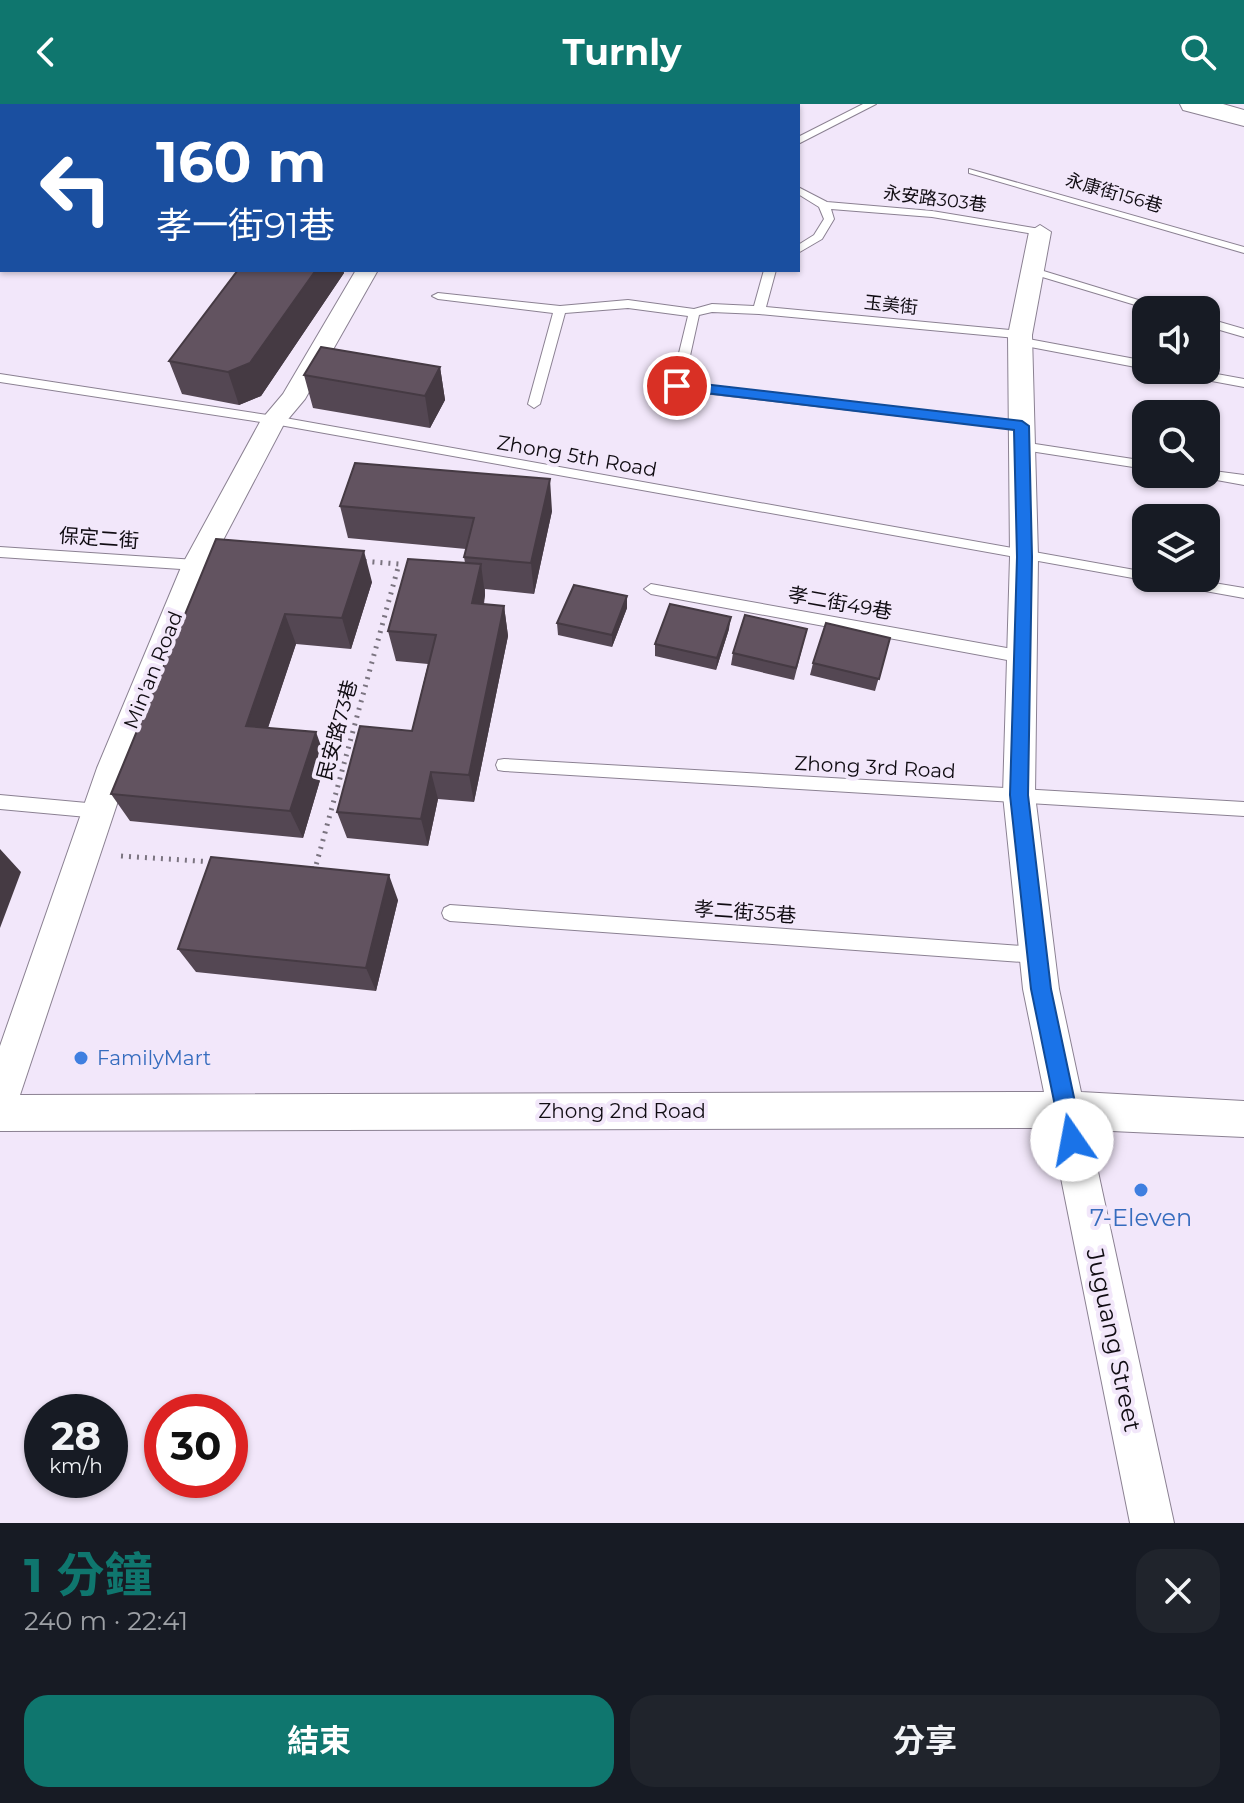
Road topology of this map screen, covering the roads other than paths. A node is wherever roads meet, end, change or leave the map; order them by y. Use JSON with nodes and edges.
{"nodes":[{"id":1,"x":871,"y":104,"type":"edge"},
{"id":2,"x":1193,"y":104,"type":"edge"},
{"id":3,"x":1244,"y":118,"type":"edge"},
{"id":4,"x":800,"y":140,"type":"edge"},
{"id":5,"x":973,"y":171,"type":"dead end"},
{"id":6,"x":800,"y":191,"type":"edge"},
{"id":7,"x":824,"y":205,"type":"junction"},
{"id":8,"x":1040,"y":232,"type":"joint"},
{"id":9,"x":800,"y":249,"type":"edge"},
{"id":10,"x":1244,"y":250,"type":"edge"},
{"id":11,"x":1033,"y":271,"type":"junction"},
{"id":12,"x":366,"y":272,"type":"edge"},
{"id":13,"x":769,"y":272,"type":"edge"},
{"id":14,"x":438,"y":296,"type":"dead end"},
{"id":15,"x":1132,"y":300,"type":"edge"},
{"id":16,"x":560,"y":310,"type":"junction"},
{"id":17,"x":759,"y":310,"type":"junction"},
{"id":18,"x":694,"y":313,"type":"junction"},
{"id":19,"x":1220,"y":326,"type":"edge"},
{"id":20,"x":1244,"y":333,"type":"edge"},
{"id":21,"x":1020,"y":338,"type":"junction"},
{"id":22,"x":1132,"y":362,"type":"edge"},
{"id":23,"x":0,"y":378,"type":"edge"},
{"id":24,"x":1220,"y":379,"type":"edge"},
{"id":25,"x":1244,"y":383,"type":"edge"},
{"id":26,"x":534,"y":404,"type":"dead end"},
{"id":27,"x":274,"y":420,"type":"junction"},
{"id":28,"x":1022,"y":436,"type":"junction"},
{"id":29,"x":1132,"y":462,"type":"edge"},
{"id":30,"x":1220,"y":476,"type":"edge"},
{"id":31,"x":1244,"y":480,"type":"edge"},
{"id":32,"x":0,"y":552,"type":"edge"},
{"id":33,"x":1024,"y":557,"type":"junction"},
{"id":34,"x":196,"y":565,"type":"junction"},
{"id":35,"x":1132,"y":575,"type":"edge"},
{"id":36,"x":651,"y":589,"type":"dead end"},
{"id":37,"x":1220,"y":589,"type":"edge"},
{"id":38,"x":1244,"y":593,"type":"edge"},
{"id":39,"x":1023,"y":657,"type":"junction"},
{"id":40,"x":504,"y":765,"type":"dead end"},
{"id":41,"x":1019,"y":795,"type":"junction"},
{"id":42,"x":0,"y":802,"type":"edge"},
{"id":43,"x":1244,"y":809,"type":"edge"},
{"id":44,"x":98,"y":811,"type":"junction"},
{"id":45,"x":450,"y":913,"type":"dead end"},
{"id":46,"x":1037,"y":955,"type":"junction"},
{"id":47,"x":0,"y":1099,"type":"edge"},
{"id":48,"x":1066,"y":1110,"type":"junction"},
{"id":49,"x":0,"y":1113,"type":"edge"},
{"id":50,"x":1244,"y":1119,"type":"edge"},
{"id":51,"x":1152,"y":1523,"type":"edge"}],
"edges":[{"from":1,"to":4,"type":"lane"},
{"from":2,"to":3,"type":"main road"},
{"from":5,"to":10,"type":"lane","name":"永康街156巷"},
{"from":6,"to":7,"type":"lane","name":"永安路303巷"},
{"from":7,"to":8,"type":"lane","name":"永安路303巷"},
{"from":7,"to":9,"type":"lane"},
{"from":8,"to":11,"type":"street","name":"Juguang Street"},
{"from":11,"to":15,"type":"lane"},
{"from":11,"to":21,"type":"street","name":"Juguang Street"},
{"from":12,"to":27,"type":"street","name":"Min'an Road"},
{"from":13,"to":17,"type":"lane"},
{"from":14,"to":16,"type":"lane","name":"玉美街"},
{"from":16,"to":18,"type":"lane","name":"玉美街"},
{"from":16,"to":26,"type":"lane"},
{"from":17,"to":18,"type":"lane","name":"玉美街"},
{"from":17,"to":21,"type":"lane","name":"玉美街"},
{"from":18,"to":28,"type":"lane"},
{"from":19,"to":20,"type":"lane"},
{"from":21,"to":22,"type":"lane","name":"玉美街"},
{"from":21,"to":28,"type":"street","name":"Juguang Street"},
{"from":23,"to":27,"type":"lane","name":"Zhong 5th Road"},
{"from":24,"to":25,"type":"lane"},
{"from":27,"to":33,"type":"lane","name":"Zhong 5th Road"},
{"from":27,"to":34,"type":"street","name":"Min'an Road"},
{"from":28,"to":29,"type":"lane"},
{"from":28,"to":33,"type":"street","name":"Juguang Street"},
{"from":30,"to":31,"type":"lane"},
{"from":32,"to":34,"type":"lane","name":"保定二街"},
{"from":33,"to":35,"type":"lane","name":"Zhong 5th Road"},
{"from":33,"to":39,"type":"street","name":"Juguang Street"},
{"from":34,"to":44,"type":"street","name":"Min'an Road"},
{"from":36,"to":39,"type":"lane","name":"孝二街49巷"},
{"from":37,"to":38,"type":"lane"},
{"from":39,"to":41,"type":"street","name":"Juguang Street"},
{"from":40,"to":41,"type":"lane","name":"Zhong 3rd Road"},
{"from":41,"to":43,"type":"lane","name":"Zhong 3rd Road"},
{"from":41,"to":46,"type":"street","name":"Juguang Street"},
{"from":42,"to":44,"type":"lane"},
{"from":44,"to":47,"type":"street","name":"Min'an Road"},
{"from":45,"to":46,"type":"lane","name":"孝二街35巷"},
{"from":46,"to":48,"type":"street","name":"Juguang Street"},
{"from":48,"to":49,"type":"street","name":"Zhong 2nd Road"},
{"from":48,"to":50,"type":"street","name":"Zhong 2nd Road"},
{"from":48,"to":51,"type":"street","name":"Juguang Street"}]}
